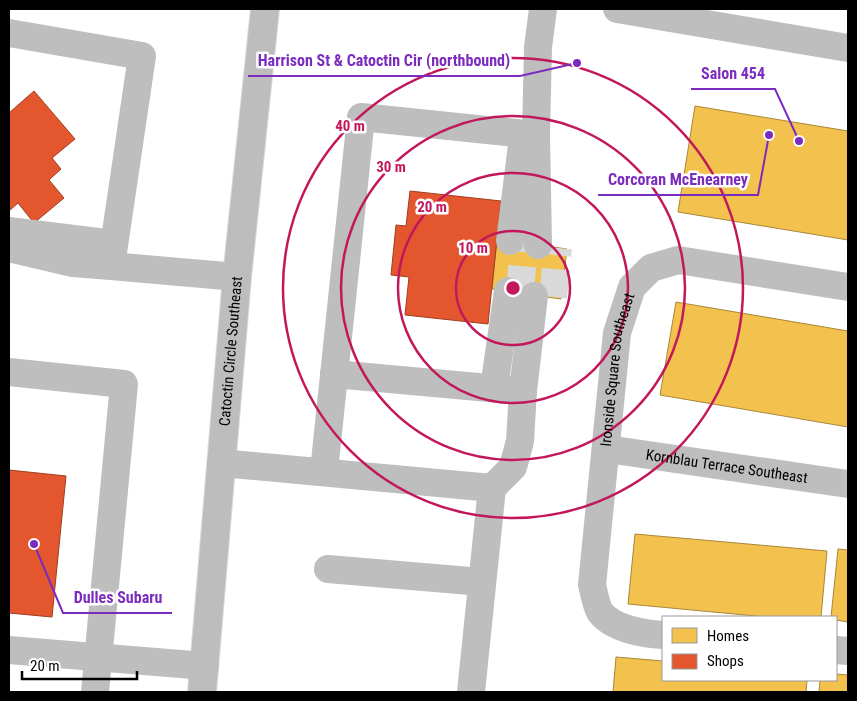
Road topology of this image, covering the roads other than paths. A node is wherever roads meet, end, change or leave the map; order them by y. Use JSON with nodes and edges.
{"nodes":[{"id":1,"x":265,"y":9,"type":"edge"},
{"id":2,"x":542,"y":9,"type":"edge"},
{"id":3,"x":617,"y":9,"type":"edge"},
{"id":4,"x":9,"y":33,"type":"edge"},
{"id":5,"x":848,"y":48,"type":"edge"},
{"id":6,"x":529,"y":135,"type":"junction"},
{"id":7,"x":9,"y":231,"type":"edge"},
{"id":8,"x":9,"y":248,"type":"edge"},
{"id":9,"x":113,"y":255,"type":"junction"},
{"id":10,"x":237,"y":276,"type":"junction"},
{"id":11,"x":848,"y":287,"type":"edge"},
{"id":12,"x":9,"y":372,"type":"edge"},
{"id":13,"x":334,"y":374,"type":"junction"},
{"id":14,"x":509,"y":390,"type":"junction"},
{"id":15,"x":607,"y":449,"type":"junction"},
{"id":16,"x":221,"y":463,"type":"junction"},
{"id":17,"x":324,"y":471,"type":"junction"},
{"id":18,"x":848,"y":484,"type":"edge"},
{"id":19,"x":492,"y":488,"type":"junction"},
{"id":20,"x":328,"y":569,"type":"dead end"},
{"id":21,"x":482,"y":582,"type":"junction"},
{"id":22,"x":662,"y":635,"type":"edge"},
{"id":23,"x":9,"y":650,"type":"edge"},
{"id":24,"x":99,"y":657,"type":"junction"},
{"id":25,"x":203,"y":679,"type":"edge"},
{"id":26,"x":95,"y":692,"type":"edge"},
{"id":27,"x":472,"y":692,"type":"edge"}],
"edges":[{"from":1,"to":10,"type":"main road","name":"Catoctin Circle Southeast"},
{"from":2,"to":6,"type":"street"},
{"from":3,"to":5,"type":"street"},
{"from":4,"to":9,"type":"street"},
{"from":6,"to":6,"type":"street"},
{"from":6,"to":13,"type":"street"},
{"from":7,"to":9,"type":"street"},
{"from":8,"to":9,"type":"street"},
{"from":9,"to":10,"type":"street"},
{"from":10,"to":16,"type":"main road","name":"Catoctin Circle Southeast"},
{"from":11,"to":15,"type":"street","name":"Ironside Square Southeast"},
{"from":12,"to":24,"type":"street"},
{"from":13,"to":14,"type":"street"},
{"from":13,"to":17,"type":"street"},
{"from":14,"to":14,"type":"street"},
{"from":14,"to":19,"type":"street"},
{"from":15,"to":18,"type":"street","name":"Kornblau Terrace Southeast"},
{"from":15,"to":22,"type":"street","name":"Ironside Square Southeast"},
{"from":16,"to":17,"type":"street"},
{"from":16,"to":25,"type":"main road","name":"Catoctin Circle Southeast"},
{"from":17,"to":19,"type":"street"},
{"from":19,"to":21,"type":"street"},
{"from":20,"to":21,"type":"street"},
{"from":21,"to":27,"type":"street"},
{"from":23,"to":24,"type":"street"},
{"from":24,"to":25,"type":"street"},
{"from":24,"to":26,"type":"street"}]}
